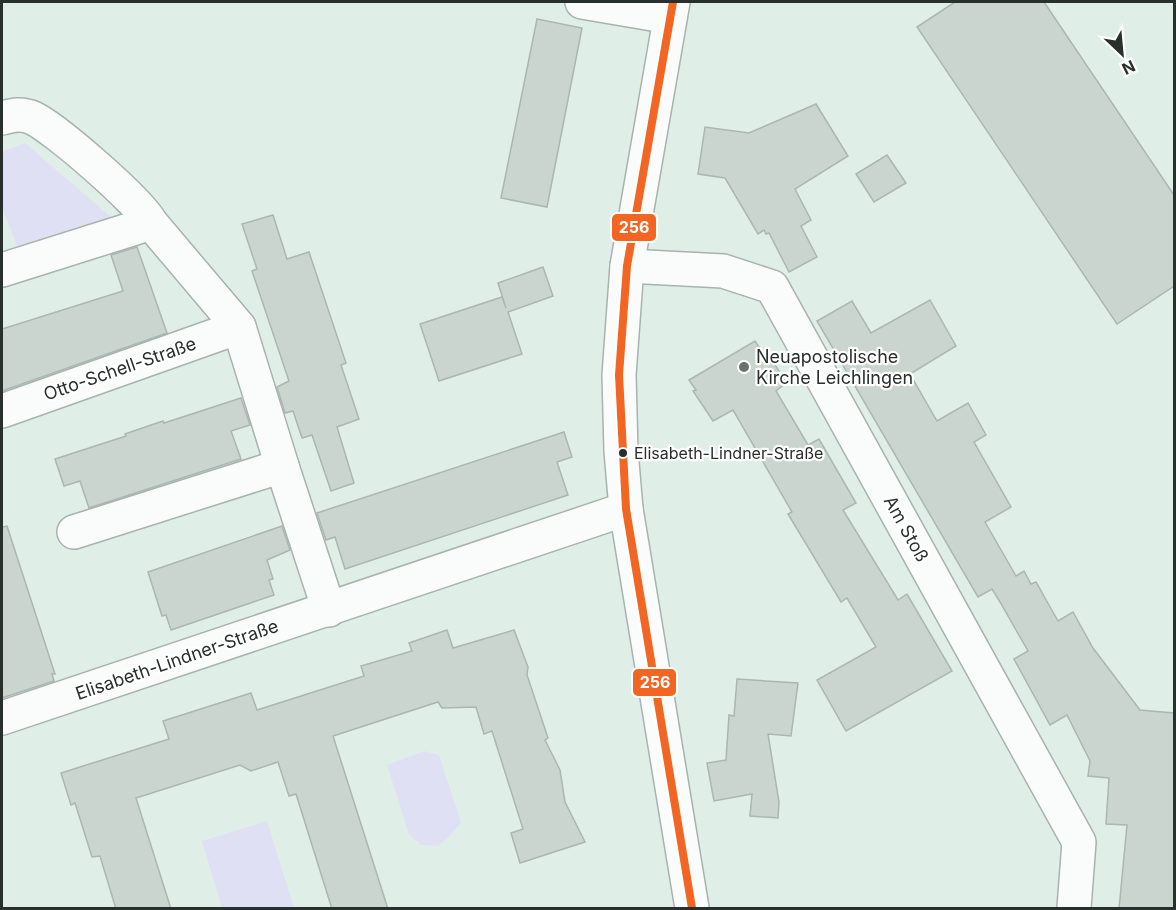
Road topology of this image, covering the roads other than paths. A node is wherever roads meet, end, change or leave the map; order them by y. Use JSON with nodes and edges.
{"nodes":[{"id":1,"x":582,"y":2,"type":"edge"},
{"id":2,"x":671,"y":9,"type":"edge"},
{"id":3,"x":2,"y":118,"type":"edge"},
{"id":4,"x":151,"y":224,"type":"junction"},
{"id":5,"x":627,"y":266,"type":"junction"},
{"id":6,"x":2,"y":270,"type":"edge"},
{"id":7,"x":239,"y":327,"type":"junction"},
{"id":8,"x":2,"y":411,"type":"edge"},
{"id":9,"x":282,"y":466,"type":"junction"},
{"id":10,"x":626,"y":509,"type":"junction"},
{"id":11,"x":74,"y":532,"type":"dead end"},
{"id":12,"x":329,"y":609,"type":"junction"},
{"id":13,"x":2,"y":718,"type":"edge"},
{"id":14,"x":692,"y":909,"type":"edge"},
{"id":15,"x":1074,"y":909,"type":"edge"}],
"edges":[{"from":1,"to":2,"type":"street"},
{"from":2,"to":5,"type":"street"},
{"from":3,"to":4,"type":"street"},
{"from":4,"to":6,"type":"street"},
{"from":4,"to":7,"type":"street"},
{"from":5,"to":10,"type":"street"},
{"from":5,"to":15,"type":"street","name":"Am Stoß"},
{"from":7,"to":8,"type":"street","name":"Otto-Schell-Straße"},
{"from":7,"to":9,"type":"street"},
{"from":9,"to":11,"type":"street"},
{"from":9,"to":12,"type":"street"},
{"from":10,"to":12,"type":"street","name":"Elisabeth-Lindner-Straße"},
{"from":10,"to":14,"type":"street"},
{"from":12,"to":13,"type":"street","name":"Elisabeth-Lindner-Straße"}]}
